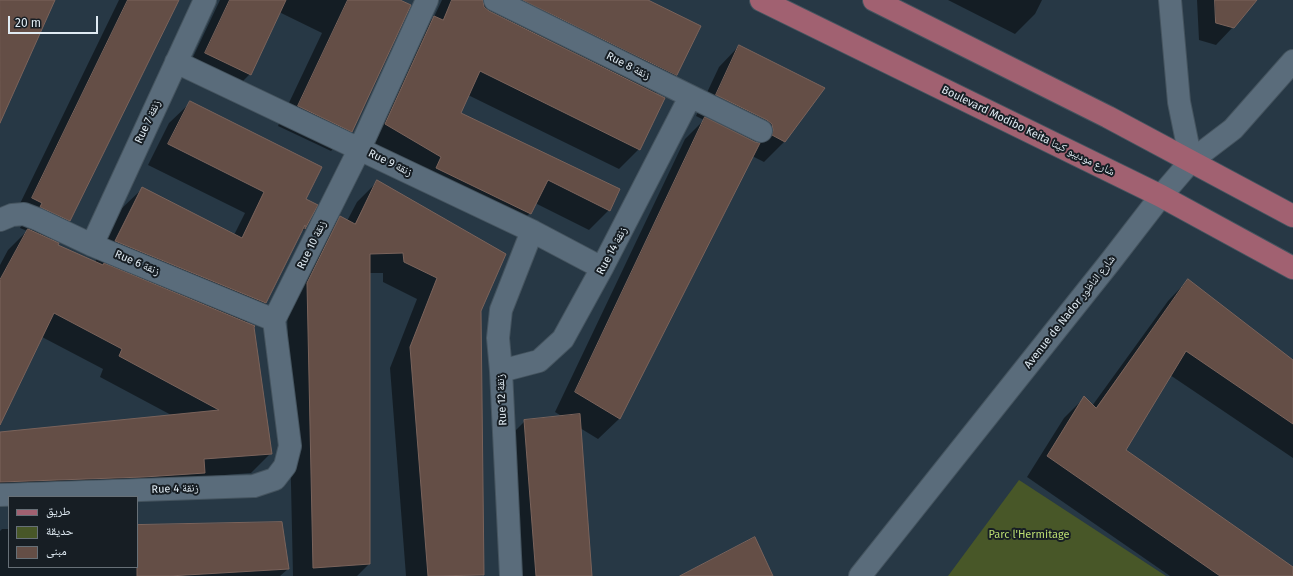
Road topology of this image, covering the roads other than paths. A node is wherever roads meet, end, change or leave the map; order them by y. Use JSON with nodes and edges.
{"nodes":[{"id":1,"x":205,"y":0,"type":"edge"},
{"id":2,"x":427,"y":0,"type":"edge"},
{"id":3,"x":496,"y":0,"type":"edge"},
{"id":4,"x":761,"y":0,"type":"edge"},
{"id":5,"x":874,"y":0,"type":"edge"},
{"id":6,"x":1170,"y":0,"type":"edge"},
{"id":7,"x":1293,"y":61,"type":"edge"},
{"id":8,"x":176,"y":62,"type":"junction"},
{"id":9,"x":690,"y":97,"type":"junction"},
{"id":10,"x":761,"y":131,"type":"dead end"},
{"id":11,"x":360,"y":148,"type":"junction"},
{"id":12,"x":1191,"y":161,"type":"junction"},
{"id":13,"x":1161,"y":196,"type":"junction"},
{"id":14,"x":1293,"y":216,"type":"edge"},
{"id":15,"x":0,"y":220,"type":"edge"},
{"id":16,"x":532,"y":231,"type":"junction"},
{"id":17,"x":92,"y":245,"type":"junction"},
{"id":18,"x":602,"y":268,"type":"junction"},
{"id":19,"x":1293,"y":268,"type":"edge"},
{"id":20,"x":274,"y":320,"type":"junction"},
{"id":21,"x":501,"y":371,"type":"junction"},
{"id":22,"x":0,"y":495,"type":"edge"},
{"id":23,"x":511,"y":576,"type":"edge"},
{"id":24,"x":860,"y":576,"type":"edge"}],
"edges":[{"from":1,"to":8,"type":"street","name":"Rue 7 زنقة"},
{"from":2,"to":11,"type":"street","name":"Rue 10 زنقة"},
{"from":3,"to":9,"type":"street","name":"Rue 8 زنقة"},
{"from":4,"to":13,"type":"main road","name":"Boulevard Modibo Keita شارع موديبو كيتا"},
{"from":5,"to":12,"type":"main road"},
{"from":6,"to":12,"type":"street"},
{"from":7,"to":12,"type":"street","name":"Avenue de Nador شارع الناظور"},
{"from":8,"to":11,"type":"street","name":"Rue 9 زنقة"},
{"from":8,"to":17,"type":"street","name":"Rue 7 زنقة"},
{"from":9,"to":10,"type":"street","name":"Rue 8 زنقة"},
{"from":9,"to":18,"type":"street","name":"Rue 14 زنقة"},
{"from":11,"to":16,"type":"street","name":"Rue 9 زنقة"},
{"from":11,"to":20,"type":"street","name":"Rue 10 زنقة"},
{"from":12,"to":13,"type":"street","name":"Avenue de Nador شارع الناظور"},
{"from":12,"to":14,"type":"main road"},
{"from":13,"to":19,"type":"main road","name":"Boulevard Modibo Keita شارع موديبو كيتا"},
{"from":13,"to":24,"type":"street","name":"Avenue de Nador شارع الناظور"},
{"from":15,"to":17,"type":"street","name":"Rue 6 زنقة"},
{"from":16,"to":18,"type":"street","name":"Rue 9 زنقة"},
{"from":16,"to":21,"type":"street","name":"Rue 12 زنقة"},
{"from":17,"to":20,"type":"street","name":"Rue 6 زنقة"},
{"from":18,"to":21,"type":"street","name":"Rue 14 زنقة"},
{"from":20,"to":22,"type":"street","name":"Rue 4 زنقة"},
{"from":21,"to":23,"type":"street","name":"Rue 12 زنقة"}]}
